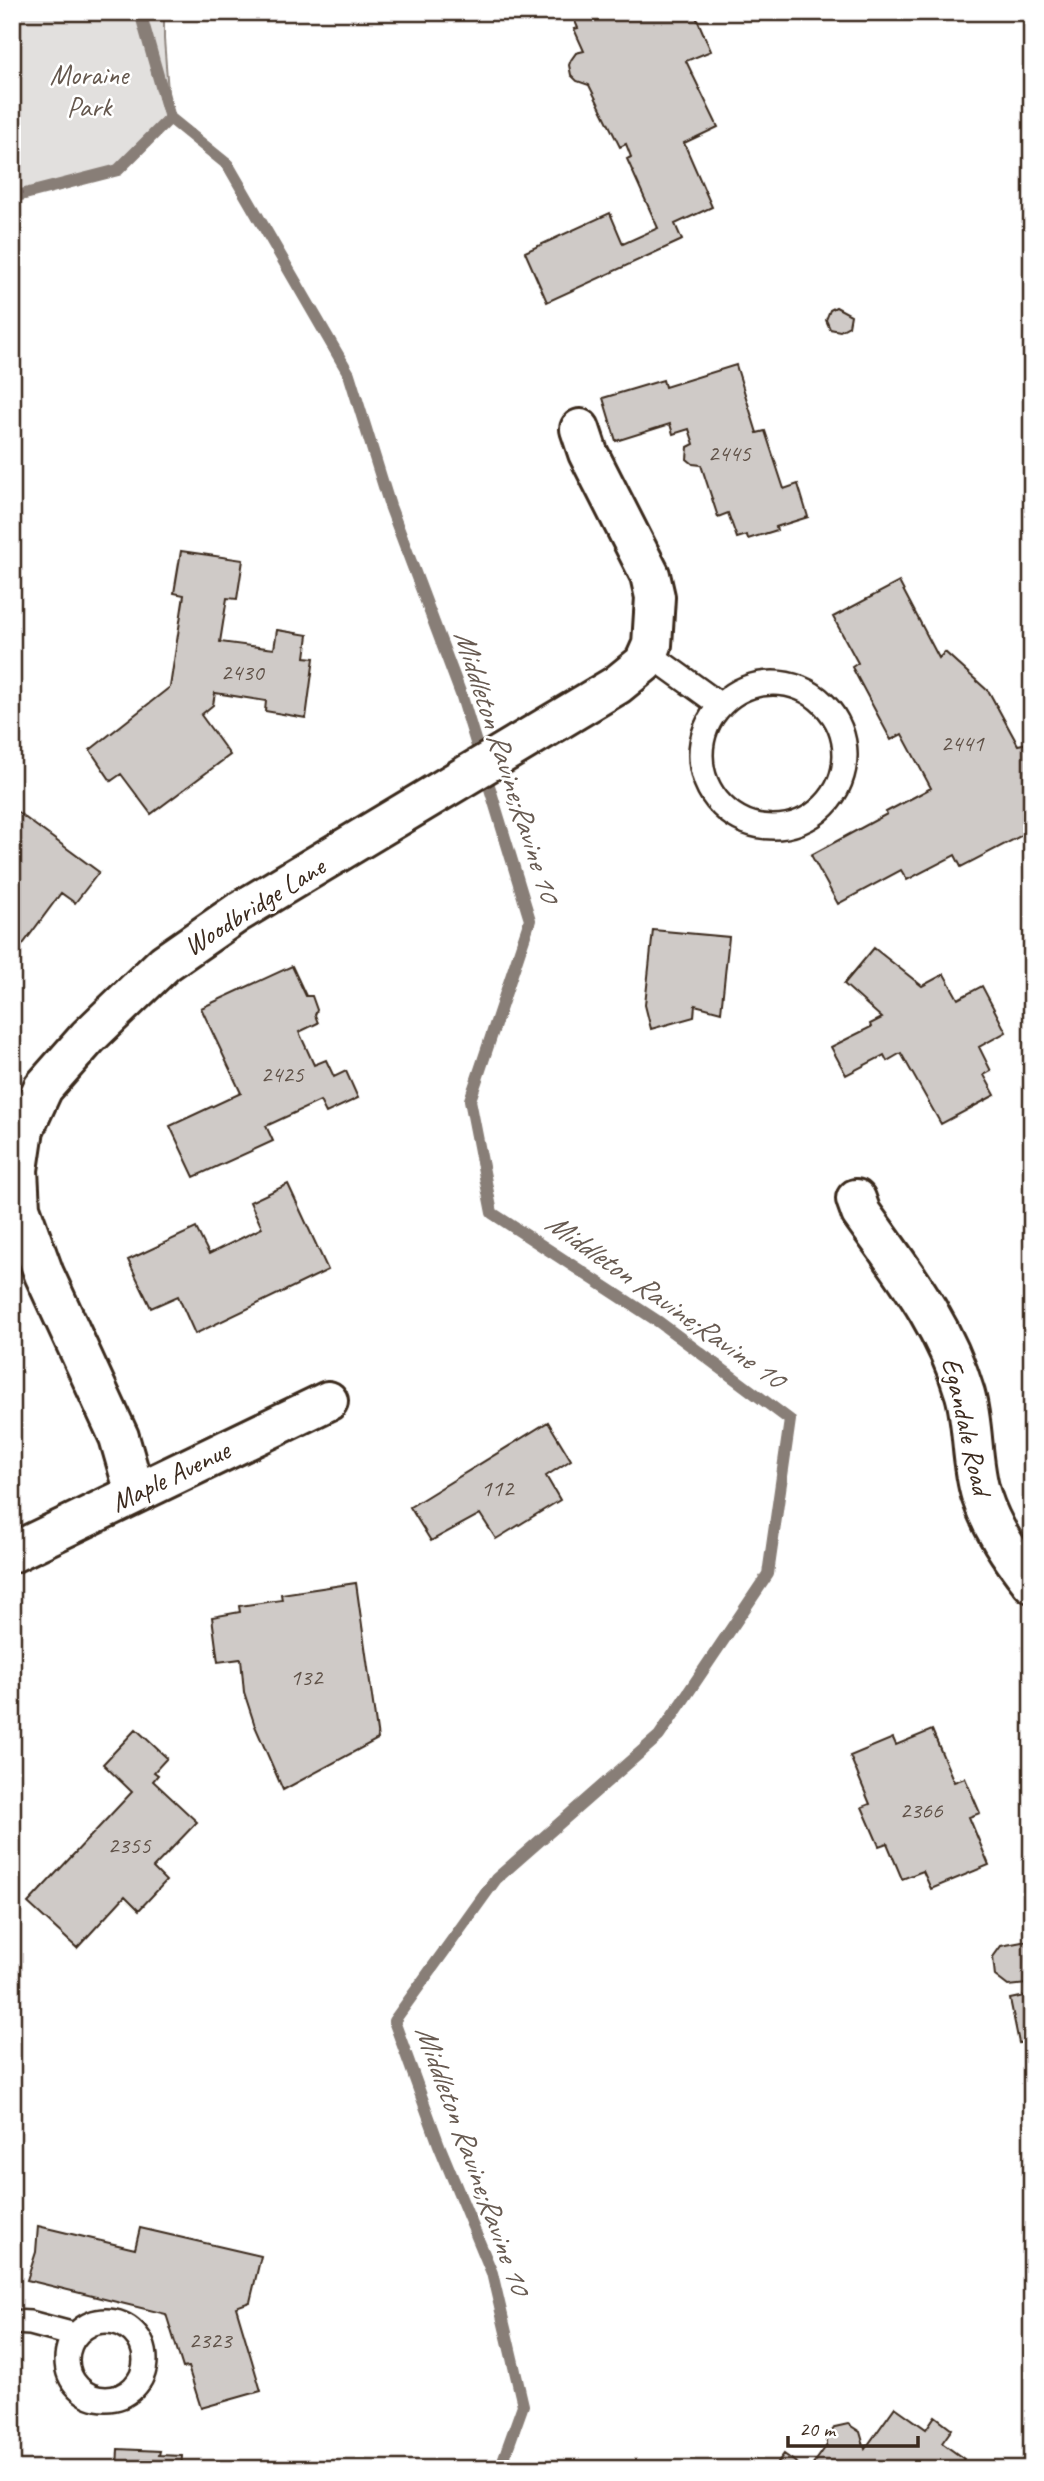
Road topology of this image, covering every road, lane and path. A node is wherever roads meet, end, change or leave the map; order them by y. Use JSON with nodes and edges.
{"nodes":[{"id":1,"x":580,"y":429,"type":"dead end"},
{"id":2,"x":648,"y":653,"type":"junction"},
{"id":3,"x":720,"y":705,"type":"junction"},
{"id":4,"x":856,"y":1199,"type":"dead end"},
{"id":5,"x":328,"y":1401,"type":"dead end"},
{"id":6,"x":135,"y":1493,"type":"junction"},
{"id":7,"x":12,"y":1553,"type":"edge"},
{"id":8,"x":1032,"y":1583,"type":"edge"},
{"id":9,"x":12,"y":2322,"type":"edge"},
{"id":10,"x":75,"y":2335,"type":"dead end"}],
"edges":[{"from":1,"to":2,"type":"street"},
{"from":2,"to":3,"type":"lane"},
{"from":2,"to":6,"type":"street","name":"Woodbridge Lane"},
{"from":3,"to":3,"type":"lane"},
{"from":4,"to":8,"type":"street","name":"Egandale Road"},
{"from":5,"to":6,"type":"street","name":"Maple Avenue"},
{"from":6,"to":7,"type":"street","name":"Maple Avenue"},
{"from":9,"to":10,"type":"lane"}]}
